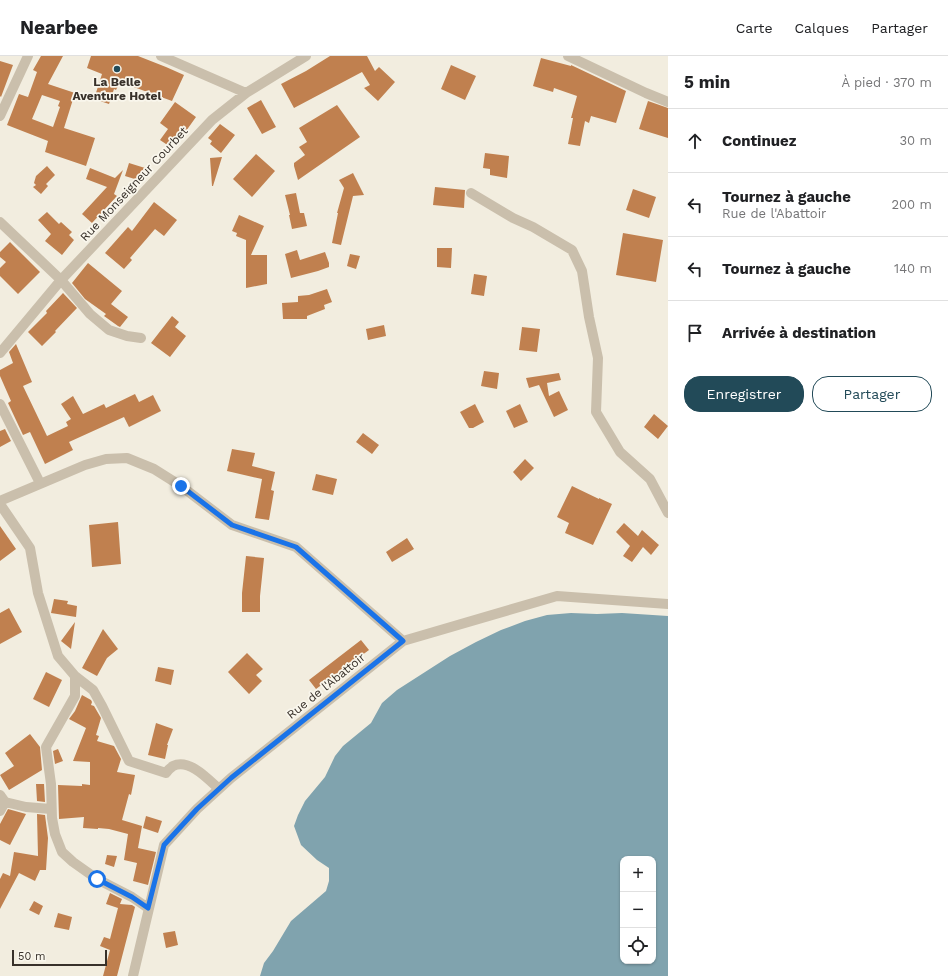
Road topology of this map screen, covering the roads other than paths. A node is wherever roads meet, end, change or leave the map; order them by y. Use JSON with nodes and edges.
{"nodes":[{"id":1,"x":28,"y":56,"type":"edge"},
{"id":2,"x":161,"y":56,"type":"edge"},
{"id":3,"x":306,"y":56,"type":"edge"},
{"id":4,"x":568,"y":56,"type":"edge"},
{"id":5,"x":178,"y":59,"type":"edge"},
{"id":6,"x":246,"y":93,"type":"junction"},
{"id":7,"x":668,"y":102,"type":"edge"},
{"id":8,"x":0,"y":116,"type":"edge"},
{"id":9,"x":471,"y":193,"type":"dead end"},
{"id":10,"x":0,"y":222,"type":"edge"},
{"id":11,"x":61,"y":280,"type":"junction"},
{"id":12,"x":141,"y":338,"type":"dead end"},
{"id":13,"x":0,"y":353,"type":"edge"},
{"id":14,"x":0,"y":404,"type":"edge"},
{"id":15,"x":40,"y":483,"type":"junction"},
{"id":16,"x":0,"y":501,"type":"edge"},
{"id":17,"x":0,"y":504,"type":"edge"},
{"id":18,"x":668,"y":513,"type":"edge"},
{"id":19,"x":668,"y":604,"type":"edge"},
{"id":20,"x":403,"y":641,"type":"junction"},
{"id":21,"x":75,"y":676,"type":"junction"},
{"id":22,"x":219,"y":789,"type":"junction"},
{"id":23,"x":2,"y":803,"type":"edge"},
{"id":24,"x":51,"y":809,"type":"junction"},
{"id":25,"x":148,"y":908,"type":"junction"},
{"id":26,"x":133,"y":976,"type":"edge"}],
"edges":[{"from":1,"to":8,"type":"street"},
{"from":2,"to":5,"type":"street"},
{"from":3,"to":6,"type":"street","name":"Rue Monseigneur Courbet"},
{"from":4,"to":7,"type":"street"},
{"from":5,"to":6,"type":"street"},
{"from":6,"to":11,"type":"street","name":"Rue Monseigneur Courbet"},
{"from":9,"to":18,"type":"street"},
{"from":10,"to":11,"type":"street"},
{"from":11,"to":12,"type":"street"},
{"from":11,"to":13,"type":"street","name":"Rue Monseigneur Courbet"},
{"from":14,"to":15,"type":"street"},
{"from":15,"to":16,"type":"street"},
{"from":15,"to":20,"type":"street"},
{"from":17,"to":21,"type":"street"},
{"from":19,"to":20,"type":"street","name":"Rue de l'Abattoir"},
{"from":20,"to":22,"type":"street","name":"Rue de l'Abattoir"},
{"from":21,"to":22,"type":"street"},
{"from":21,"to":24,"type":"street"},
{"from":22,"to":25,"type":"street","name":"Rue de l'Abattoir"},
{"from":23,"to":24,"type":"street"},
{"from":24,"to":25,"type":"street"},
{"from":25,"to":26,"type":"street","name":"Rue de l'Abattoir"}]}
